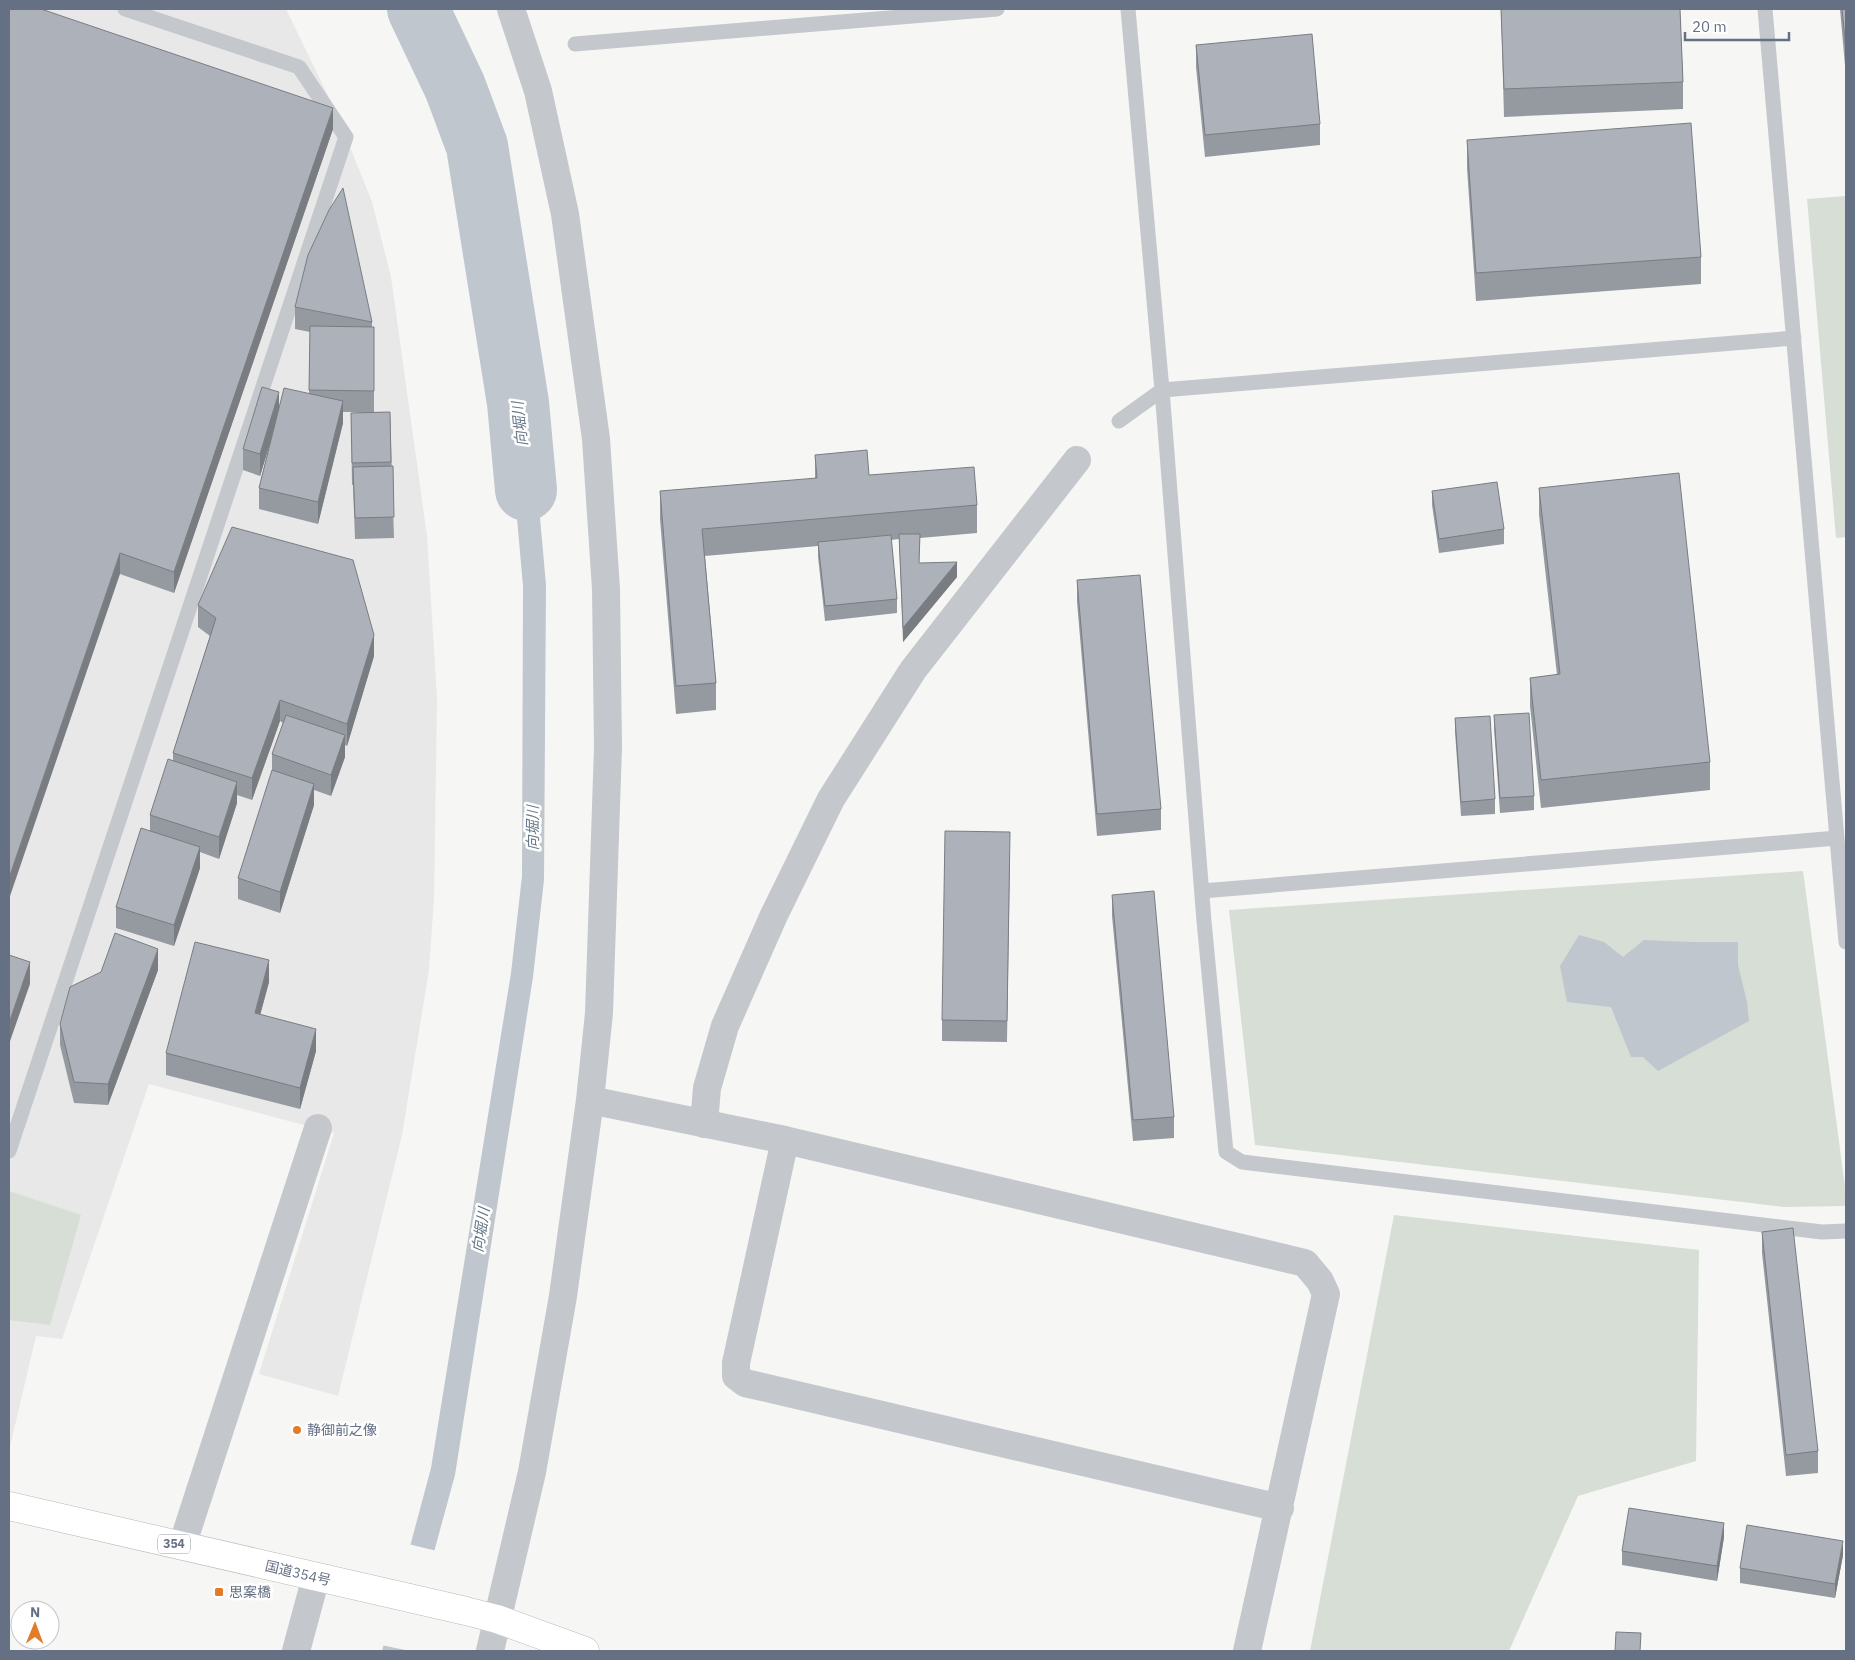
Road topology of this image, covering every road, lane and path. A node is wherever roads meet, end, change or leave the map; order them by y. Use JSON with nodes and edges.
{"nodes":[{"id":1,"x":125,"y":9,"type":"edge"},
{"id":2,"x":510,"y":9,"type":"edge"},
{"id":3,"x":998,"y":9,"type":"edge"},
{"id":4,"x":1128,"y":9,"type":"edge"},
{"id":5,"x":1765,"y":9,"type":"edge"},
{"id":6,"x":575,"y":44,"type":"dead end"},
{"id":7,"x":1794,"y":338,"type":"junction"},
{"id":8,"x":1162,"y":390,"type":"junction"},
{"id":9,"x":1119,"y":421,"type":"dead end"},
{"id":10,"x":1077,"y":460,"type":"dead end"},
{"id":11,"x":1837,"y":838,"type":"junction"},
{"id":12,"x":1202,"y":891,"type":"junction"},
{"id":13,"x":1846,"y":942,"type":"edge"},
{"id":14,"x":590,"y":1100,"type":"junction"},
{"id":15,"x":704,"y":1124,"type":"junction"},
{"id":16,"x":318,"y":1128,"type":"dead end"},
{"id":17,"x":784,"y":1140,"type":"junction"},
{"id":18,"x":9,"y":1151,"type":"edge"},
{"id":19,"x":1846,"y":1231,"type":"edge"},
{"id":20,"x":9,"y":1506,"type":"edge"},
{"id":21,"x":1280,"y":1508,"type":"junction"},
{"id":22,"x":182,"y":1546,"type":"junction"},
{"id":23,"x":327,"y":1580,"type":"junction"},
{"id":24,"x":497,"y":1619,"type":"junction"},
{"id":25,"x":296,"y":1651,"type":"edge"},
{"id":26,"x":490,"y":1651,"type":"edge"},
{"id":27,"x":584,"y":1651,"type":"edge"},
{"id":28,"x":1247,"y":1651,"type":"edge"}],
"edges":[{"from":1,"to":18,"type":"lane"},
{"from":2,"to":14,"type":"street"},
{"from":3,"to":6,"type":"lane"},
{"from":4,"to":8,"type":"lane"},
{"from":5,"to":7,"type":"lane"},
{"from":7,"to":8,"type":"lane"},
{"from":7,"to":11,"type":"lane"},
{"from":8,"to":9,"type":"lane"},
{"from":8,"to":12,"type":"lane"},
{"from":10,"to":15,"type":"street"},
{"from":11,"to":12,"type":"lane"},
{"from":11,"to":13,"type":"lane"},
{"from":12,"to":19,"type":"lane"},
{"from":14,"to":15,"type":"street"},
{"from":14,"to":24,"type":"street"},
{"from":15,"to":17,"type":"street"},
{"from":16,"to":22,"type":"street"},
{"from":17,"to":21,"type":"street"},
{"from":17,"to":21,"type":"street"},
{"from":20,"to":22,"type":"highway","name":"国道354号","number":"354"},
{"from":21,"to":28,"type":"street"},
{"from":22,"to":23,"type":"highway","name":"国道354号","number":"354"},
{"from":23,"to":24,"type":"highway","name":"国道354号","number":"354"},
{"from":23,"to":25,"type":"street"},
{"from":24,"to":26,"type":"street"},
{"from":24,"to":27,"type":"highway","name":"国道354号","number":"354"}]}
